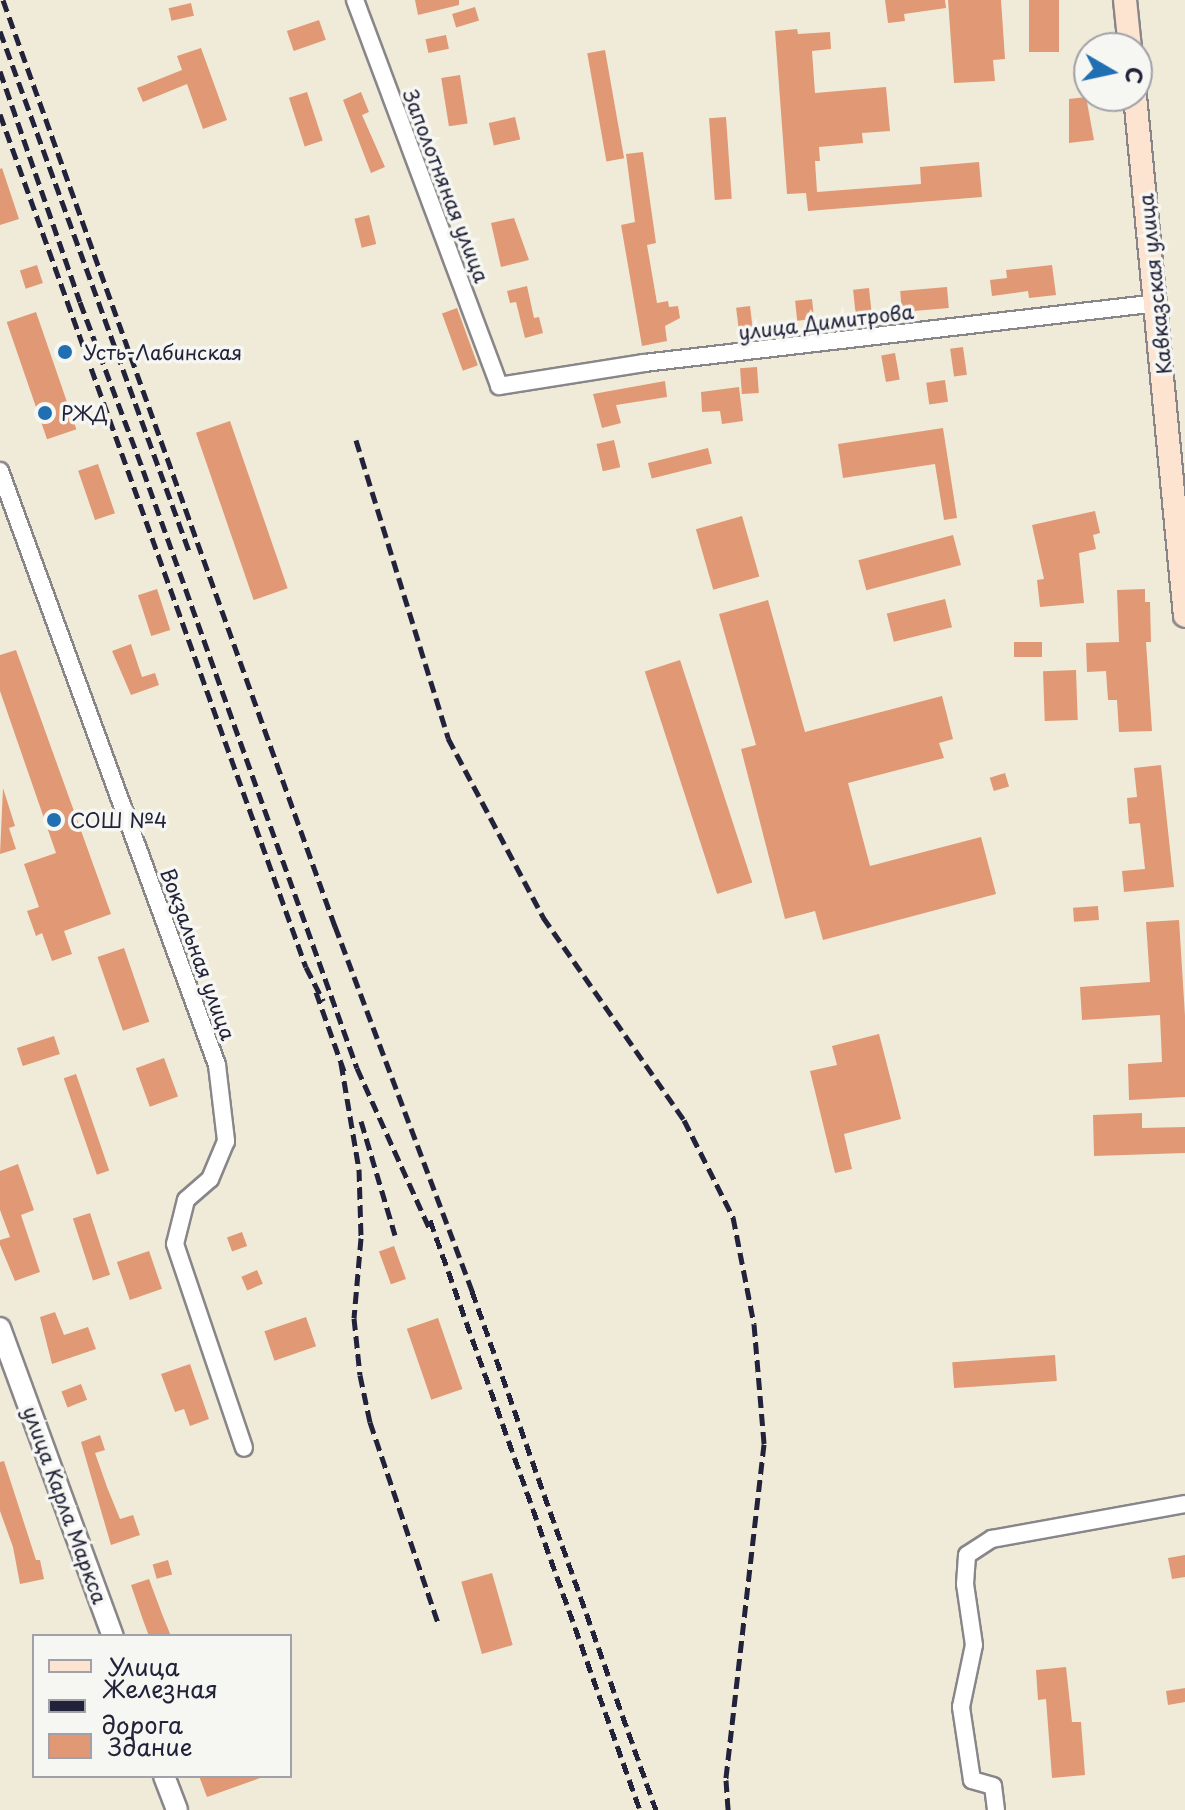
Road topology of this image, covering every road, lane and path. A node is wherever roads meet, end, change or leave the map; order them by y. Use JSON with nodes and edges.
{"nodes":[{"id":1,"x":355,"y":0,"type":"edge"},
{"id":2,"x":1125,"y":0,"type":"edge"},
{"id":3,"x":1128,"y":32,"type":"edge"},
{"id":4,"x":1137,"y":112,"type":"edge"},
{"id":5,"x":1158,"y":303,"type":"junction"},
{"id":6,"x":499,"y":386,"type":"joint"},
{"id":7,"x":0,"y":471,"type":"edge"},
{"id":8,"x":1185,"y":616,"type":"edge"},
{"id":9,"x":0,"y":1328,"type":"edge"},
{"id":10,"x":244,"y":1448,"type":"dead end"},
{"id":11,"x":1185,"y":1504,"type":"edge"},
{"id":12,"x":112,"y":1634,"type":"edge"},
{"id":13,"x":165,"y":1778,"type":"edge"},
{"id":14,"x":177,"y":1810,"type":"edge"},
{"id":15,"x":996,"y":1810,"type":"edge"}],
"edges":[{"from":1,"to":6,"type":"street","name":"Заполотняная улица"},
{"from":2,"to":3,"type":"main road"},
{"from":4,"to":5,"type":"main road","name":"Кавказская улица"},
{"from":5,"to":6,"type":"street","name":"улица Димитрова"},
{"from":5,"to":8,"type":"main road","name":"Кавказская улица"},
{"from":7,"to":10,"type":"street","name":"Вокзальная улица"},
{"from":9,"to":12,"type":"street","name":"улица Карла Маркса"},
{"from":11,"to":15,"type":"street"},
{"from":13,"to":14,"type":"street"}]}
